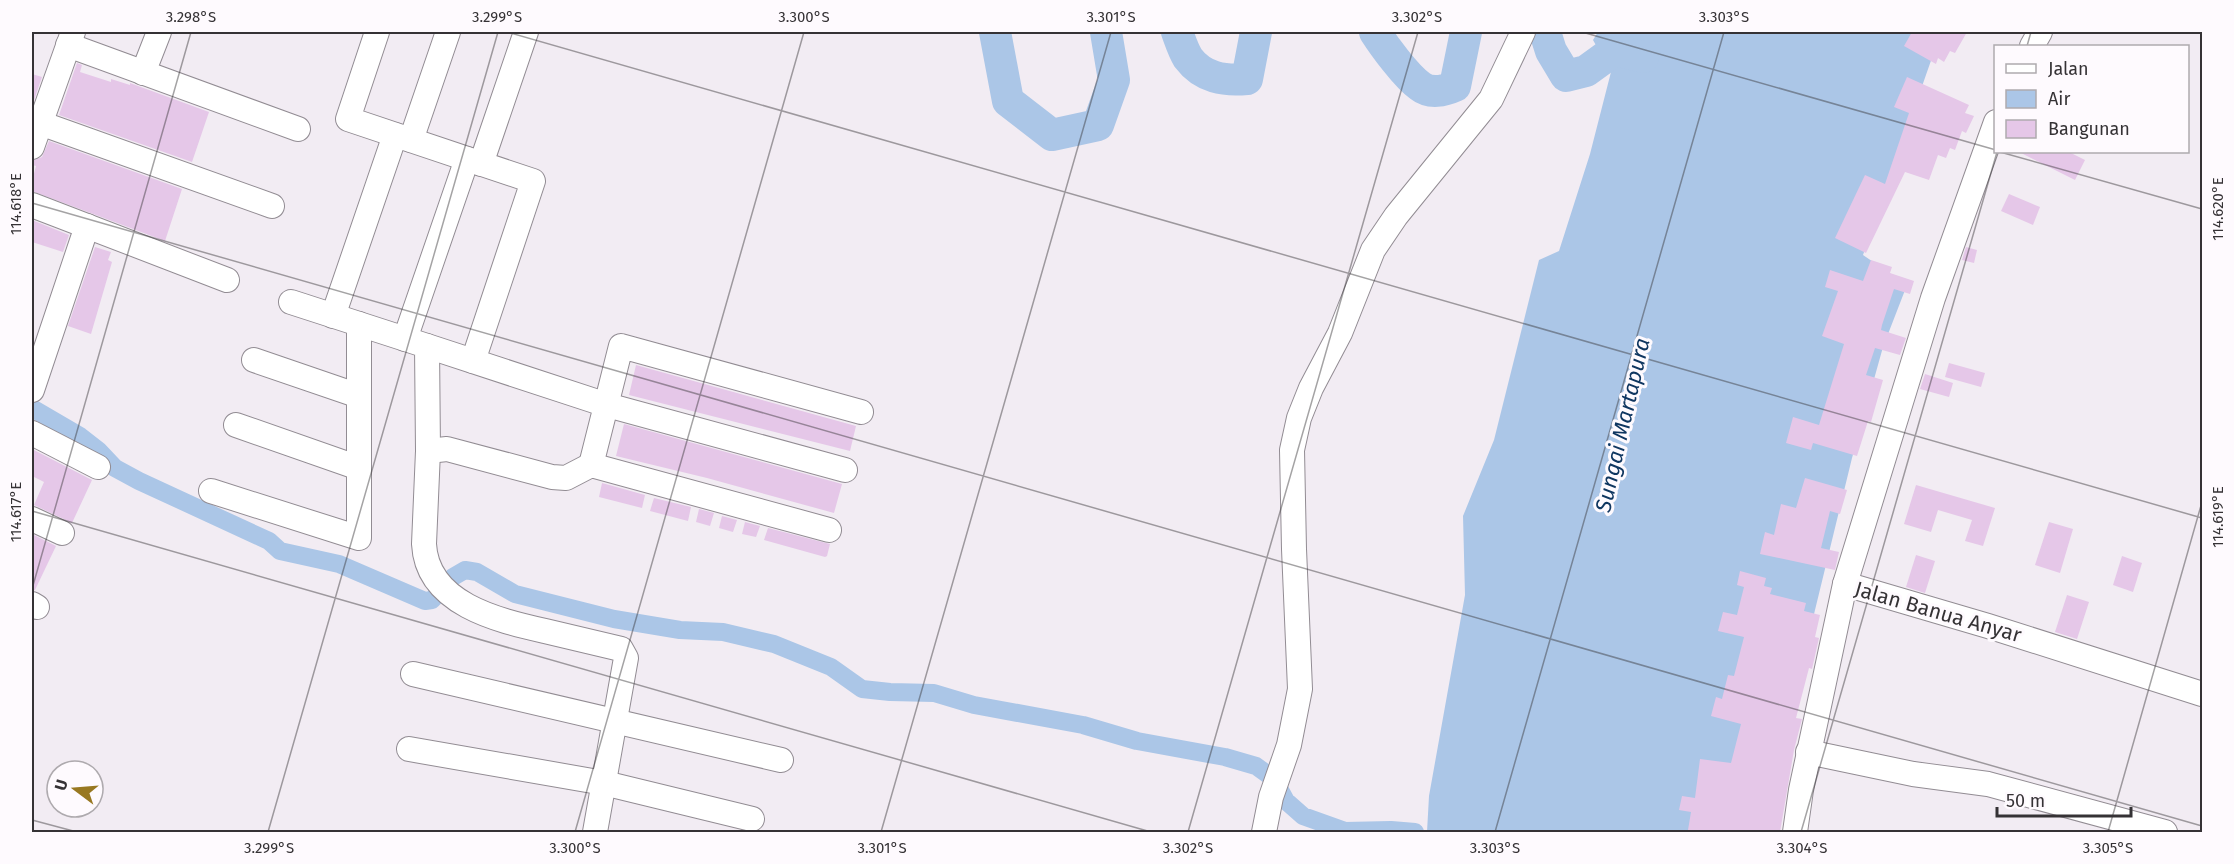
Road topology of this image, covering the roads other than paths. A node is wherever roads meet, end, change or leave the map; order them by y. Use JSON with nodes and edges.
{"nodes":[{"id":1,"x":159,"y":32,"type":"edge"},
{"id":2,"x":377,"y":32,"type":"edge"},
{"id":3,"x":448,"y":32,"type":"edge"},
{"id":4,"x":526,"y":32,"type":"edge"},
{"id":5,"x":1523,"y":32,"type":"edge"},
{"id":6,"x":70,"y":38,"type":"edge"},
{"id":7,"x":142,"y":73,"type":"junction"},
{"id":8,"x":40,"y":123,"type":"junction"},
{"id":9,"x":1994,"y":125,"type":"edge"},
{"id":10,"x":298,"y":129,"type":"dead end"},
{"id":11,"x":403,"y":137,"type":"junction"},
{"id":12,"x":32,"y":147,"type":"edge"},
{"id":13,"x":474,"y":161,"type":"junction"},
{"id":14,"x":32,"y":205,"type":"edge"},
{"id":15,"x":272,"y":206,"type":"dead end"},
{"id":16,"x":87,"y":225,"type":"junction"},
{"id":17,"x":227,"y":280,"type":"dead end"},
{"id":18,"x":291,"y":302,"type":"dead end"},
{"id":19,"x":333,"y":316,"type":"junction"},
{"id":20,"x":359,"y":324,"type":"junction"},
{"id":21,"x":416,"y":342,"type":"junction"},
{"id":22,"x":254,"y":360,"type":"dead end"},
{"id":23,"x":473,"y":361,"type":"junction"},
{"id":24,"x":33,"y":387,"type":"edge"},
{"id":25,"x":359,"y":396,"type":"junction"},
{"id":26,"x":607,"y":405,"type":"junction"},
{"id":27,"x":861,"y":412,"type":"dead end"},
{"id":28,"x":236,"y":425,"type":"dead end"},
{"id":29,"x":32,"y":433,"type":"edge"},
{"id":30,"x":428,"y":451,"type":"junction"},
{"id":31,"x":591,"y":465,"type":"junction"},
{"id":32,"x":98,"y":466,"type":"dead end"},
{"id":33,"x":359,"y":468,"type":"junction"},
{"id":34,"x":845,"y":470,"type":"dead end"},
{"id":35,"x":211,"y":491,"type":"dead end"},
{"id":36,"x":32,"y":519,"type":"edge"},
{"id":37,"x":829,"y":531,"type":"dead end"},
{"id":38,"x":62,"y":533,"type":"dead end"},
{"id":39,"x":1845,"y":584,"type":"junction"},
{"id":40,"x":413,"y":674,"type":"dead end"},
{"id":41,"x":2202,"y":694,"type":"edge"},
{"id":42,"x":615,"y":720,"type":"junction"},
{"id":43,"x":409,"y":749,"type":"dead end"},
{"id":44,"x":1809,"y":752,"type":"junction"},
{"id":45,"x":781,"y":760,"type":"dead end"},
{"id":46,"x":604,"y":783,"type":"junction"},
{"id":47,"x":752,"y":819,"type":"dead end"},
{"id":48,"x":596,"y":832,"type":"edge"},
{"id":49,"x":1264,"y":832,"type":"edge"},
{"id":50,"x":1795,"y":832,"type":"edge"},
{"id":51,"x":2165,"y":832,"type":"edge"}],
"edges":[{"from":1,"to":7,"type":"street"},
{"from":2,"to":11,"type":"street"},
{"from":3,"to":11,"type":"street"},
{"from":4,"to":13,"type":"street"},
{"from":5,"to":49,"type":"street"},
{"from":6,"to":7,"type":"street"},
{"from":6,"to":8,"type":"street"},
{"from":7,"to":10,"type":"street"},
{"from":8,"to":12,"type":"street"},
{"from":8,"to":15,"type":"street"},
{"from":9,"to":39,"type":"street"},
{"from":11,"to":13,"type":"street"},
{"from":11,"to":19,"type":"street"},
{"from":13,"to":21,"type":"street"},
{"from":13,"to":23,"type":"street"},
{"from":14,"to":16,"type":"street"},
{"from":16,"to":17,"type":"street"},
{"from":16,"to":24,"type":"street"},
{"from":18,"to":19,"type":"street"},
{"from":19,"to":20,"type":"street"},
{"from":20,"to":21,"type":"street"},
{"from":20,"to":25,"type":"street"},
{"from":21,"to":23,"type":"street"},
{"from":21,"to":30,"type":"street"},
{"from":22,"to":25,"type":"street"},
{"from":23,"to":26,"type":"street"},
{"from":25,"to":33,"type":"street"},
{"from":26,"to":27,"type":"street"},
{"from":26,"to":31,"type":"street"},
{"from":26,"to":34,"type":"street"},
{"from":28,"to":33,"type":"street"},
{"from":29,"to":32,"type":"street"},
{"from":30,"to":31,"type":"street"},
{"from":30,"to":42,"type":"street"},
{"from":31,"to":37,"type":"street"},
{"from":33,"to":35,"type":"street"},
{"from":36,"to":38,"type":"street"},
{"from":39,"to":41,"type":"street","name":"Jalan Banua Anyar"},
{"from":39,"to":44,"type":"street","name":"Jalan Banua Anyar"},
{"from":40,"to":42,"type":"street"},
{"from":42,"to":45,"type":"street"},
{"from":42,"to":46,"type":"street"},
{"from":43,"to":46,"type":"street"},
{"from":44,"to":50,"type":"street","name":"Jalan Banua Anyar"},
{"from":44,"to":51,"type":"street"},
{"from":46,"to":47,"type":"street"},
{"from":46,"to":48,"type":"street"}]}
